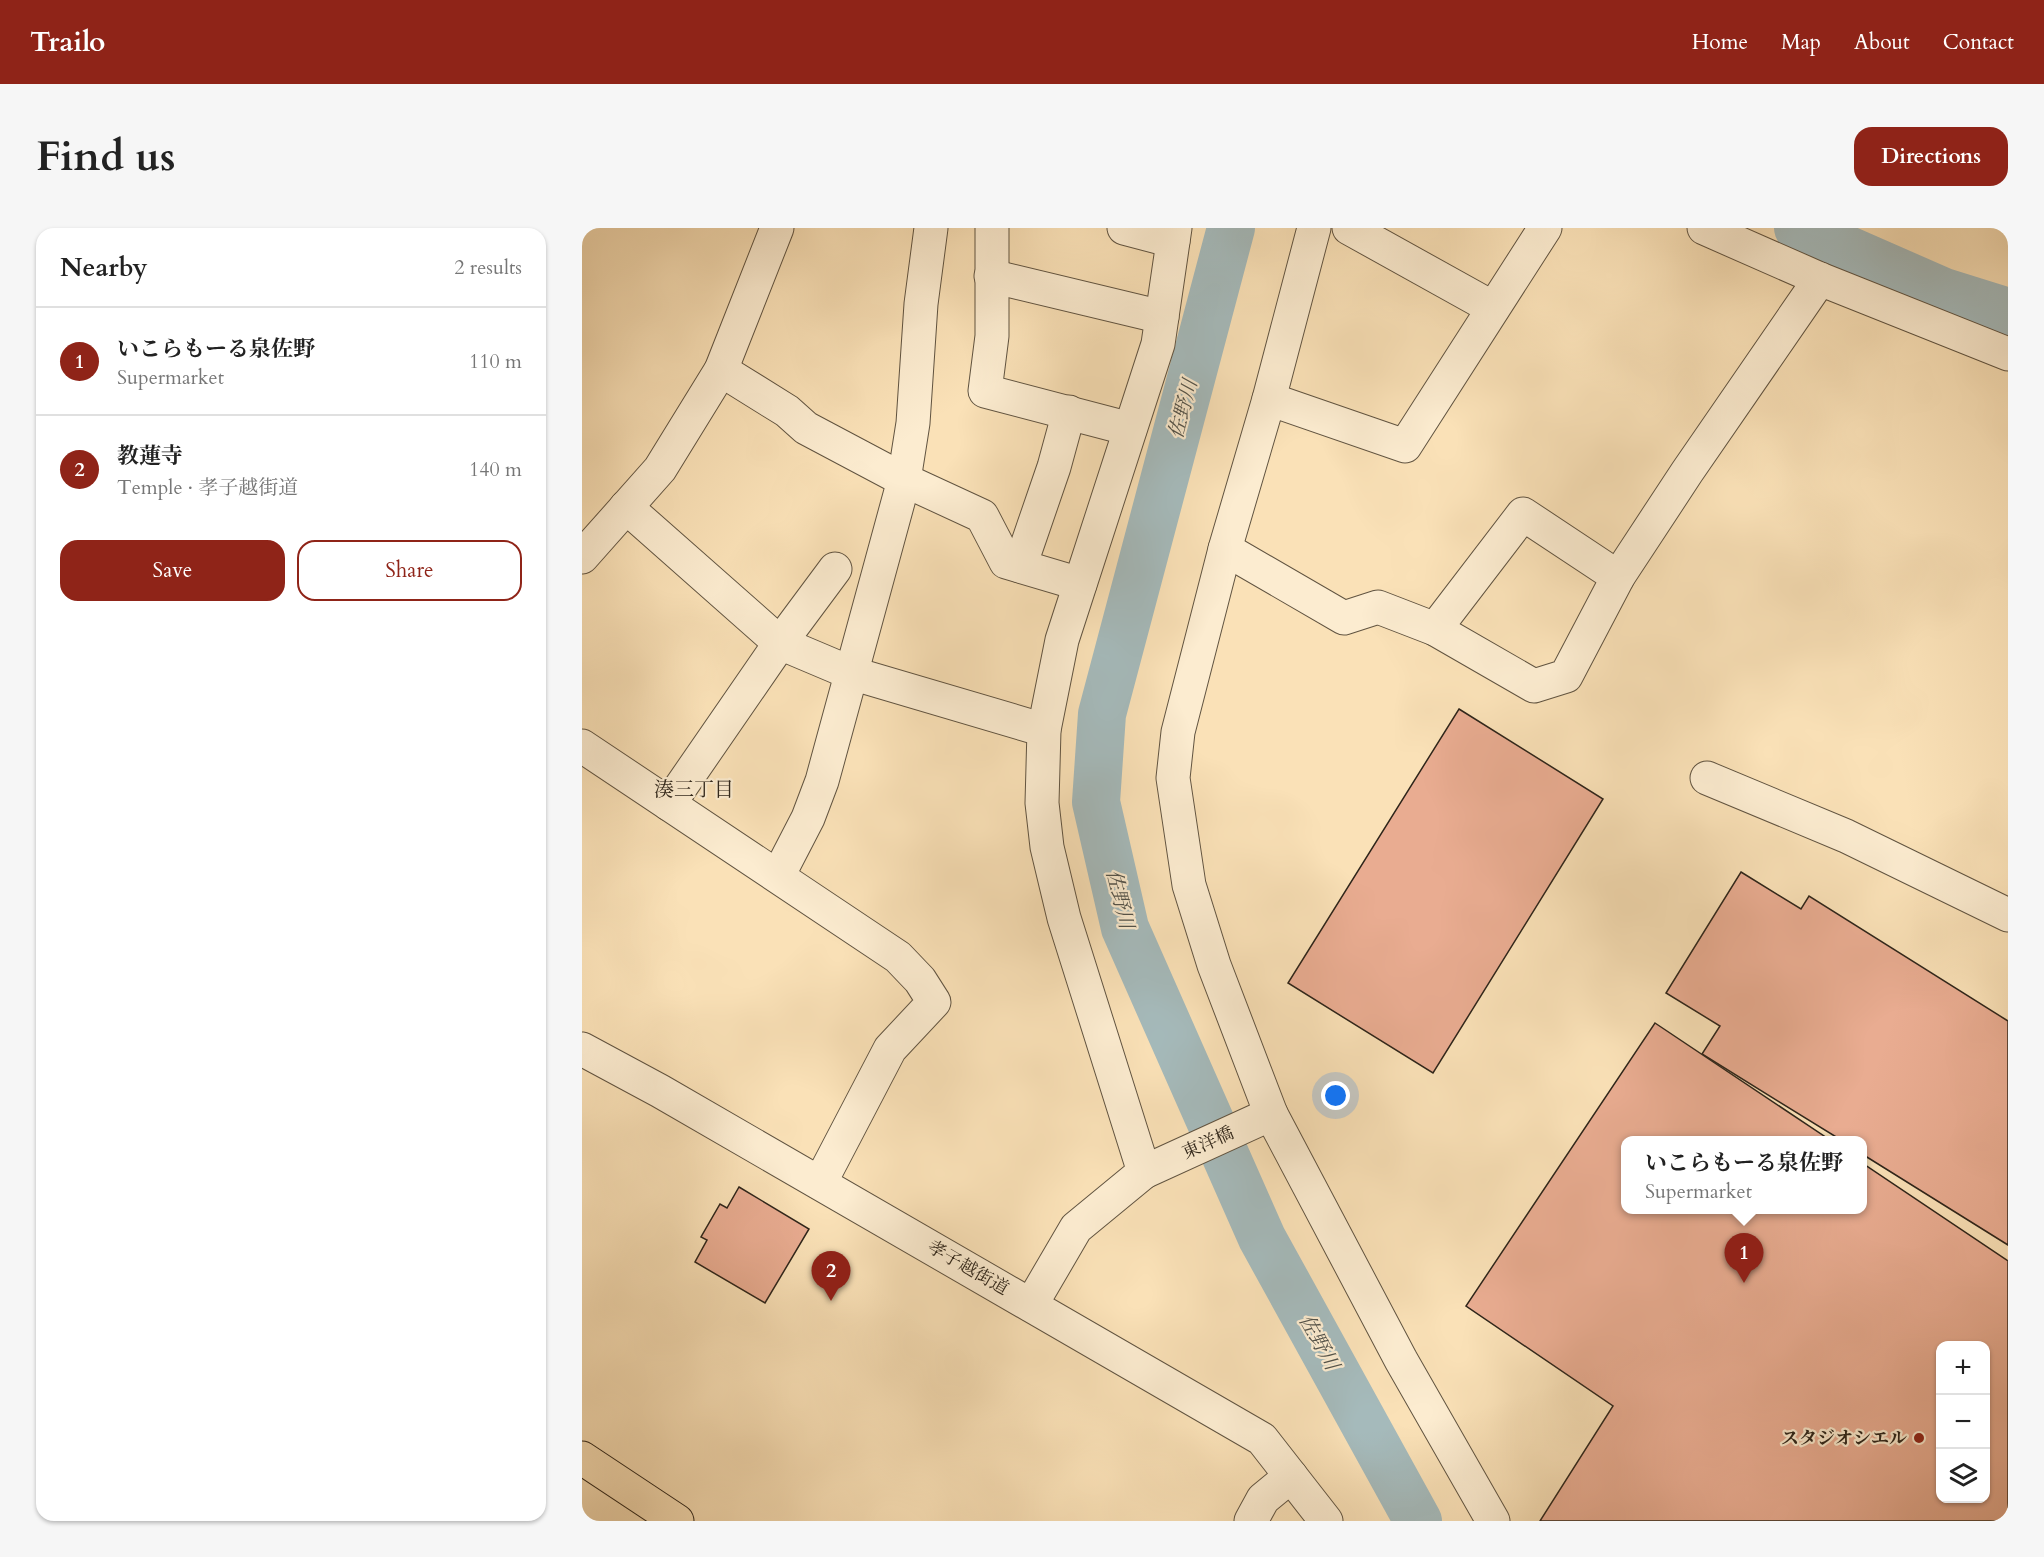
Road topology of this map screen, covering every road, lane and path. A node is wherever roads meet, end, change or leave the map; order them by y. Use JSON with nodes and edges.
{"nodes":[{"id":1,"x":777,"y":228,"type":"edge"},
{"id":2,"x":931,"y":228,"type":"edge"},
{"id":3,"x":992,"y":228,"type":"edge"},
{"id":4,"x":1124,"y":228,"type":"edge"},
{"id":5,"x":1314,"y":228,"type":"edge"},
{"id":6,"x":1349,"y":228,"type":"edge"},
{"id":7,"x":1545,"y":228,"type":"edge"},
{"id":8,"x":1704,"y":228,"type":"edge"},
{"id":9,"x":1174,"y":234,"type":"edge"},
{"id":10,"x":991,"y":276,"type":"junction"},
{"id":11,"x":1820,"y":279,"type":"junction"},
{"id":12,"x":1494,"y":308,"type":"junction"},
{"id":13,"x":1162,"y":317,"type":"junction"},
{"id":14,"x":2008,"y":354,"type":"edge"},
{"id":15,"x":721,"y":370,"type":"junction"},
{"id":16,"x":1269,"y":399,"type":"junction"},
{"id":17,"x":1069,"y":412,"type":"junction"},
{"id":18,"x":1130,"y":429,"type":"junction"},
{"id":19,"x":904,"y":480,"type":"junction"},
{"id":20,"x":626,"y":507,"type":"junction"},
{"id":21,"x":1225,"y":549,"type":"junction"},
{"id":22,"x":582,"y":557,"type":"edge"},
{"id":23,"x":1020,"y":566,"type":"junction"},
{"id":24,"x":834,"y":569,"type":"dead end"},
{"id":25,"x":1618,"y":577,"type":"junction"},
{"id":26,"x":1080,"y":584,"type":"junction"},
{"id":27,"x":1435,"y":629,"type":"junction"},
{"id":28,"x":780,"y":643,"type":"junction"},
{"id":29,"x":851,"y":673,"type":"junction"},
{"id":30,"x":1044,"y":730,"type":"junction"},
{"id":31,"x":582,"y":746,"type":"edge"},
{"id":32,"x":1707,"y":778,"type":"dead end"},
{"id":33,"x":669,"y":804,"type":"junction"},
{"id":34,"x":778,"y":876,"type":"junction"},
{"id":35,"x":2008,"y":915,"type":"edge"},
{"id":36,"x":582,"y":1049,"type":"edge"},
{"id":37,"x":1268,"y":1116,"type":"junction"},
{"id":38,"x":1148,"y":1170,"type":"junction"},
{"id":39,"x":820,"y":1183,"type":"junction"},
{"id":40,"x":1031,"y":1305,"type":"junction"},
{"id":41,"x":582,"y":1458,"type":"edge"},
{"id":42,"x":1291,"y":1476,"type":"junction"},
{"id":43,"x":677,"y":1521,"type":"edge"},
{"id":44,"x":1251,"y":1521,"type":"edge"},
{"id":45,"x":1326,"y":1521,"type":"edge"},
{"id":46,"x":1493,"y":1521,"type":"edge"}],
"edges":[{"from":1,"to":15,"type":"street"},
{"from":2,"to":19,"type":"street"},
{"from":3,"to":10,"type":"street"},
{"from":4,"to":9,"type":"street"},
{"from":5,"to":16,"type":"street"},
{"from":6,"to":12,"type":"street"},
{"from":7,"to":12,"type":"street"},
{"from":8,"to":11,"type":"street"},
{"from":9,"to":13,"type":"street"},
{"from":10,"to":13,"type":"street"},
{"from":10,"to":17,"type":"street"},
{"from":11,"to":14,"type":"street"},
{"from":11,"to":25,"type":"street"},
{"from":12,"to":16,"type":"street"},
{"from":13,"to":18,"type":"street"},
{"from":15,"to":19,"type":"street"},
{"from":15,"to":20,"type":"street"},
{"from":16,"to":21,"type":"street"},
{"from":17,"to":18,"type":"street"},
{"from":17,"to":23,"type":"street"},
{"from":18,"to":26,"type":"street"},
{"from":19,"to":23,"type":"street"},
{"from":19,"to":29,"type":"street"},
{"from":20,"to":22,"type":"street"},
{"from":20,"to":28,"type":"street"},
{"from":21,"to":27,"type":"street"},
{"from":21,"to":37,"type":"street"},
{"from":23,"to":26,"type":"street"},
{"from":24,"to":28,"type":"street"},
{"from":25,"to":27,"type":"street"},
{"from":25,"to":27,"type":"street"},
{"from":26,"to":30,"type":"street"},
{"from":28,"to":29,"type":"street"},
{"from":28,"to":33,"type":"street"},
{"from":29,"to":30,"type":"street"},
{"from":29,"to":34,"type":"street"},
{"from":30,"to":38,"type":"street"},
{"from":31,"to":33,"type":"street"},
{"from":32,"to":35,"type":"street"},
{"from":33,"to":34,"type":"street"},
{"from":34,"to":39,"type":"street"},
{"from":36,"to":39,"type":"street","name":"孝子越街道"},
{"from":37,"to":38,"type":"street","name":"東洋橋"},
{"from":37,"to":46,"type":"street"},
{"from":38,"to":40,"type":"street","name":"東洋橋"},
{"from":39,"to":40,"type":"street","name":"孝子越街道"},
{"from":40,"to":42,"type":"street","name":"孝子越街道"},
{"from":41,"to":43,"type":"main road"},
{"from":42,"to":44,"type":"street"},
{"from":42,"to":45,"type":"street","name":"孝子越街道"}]}
